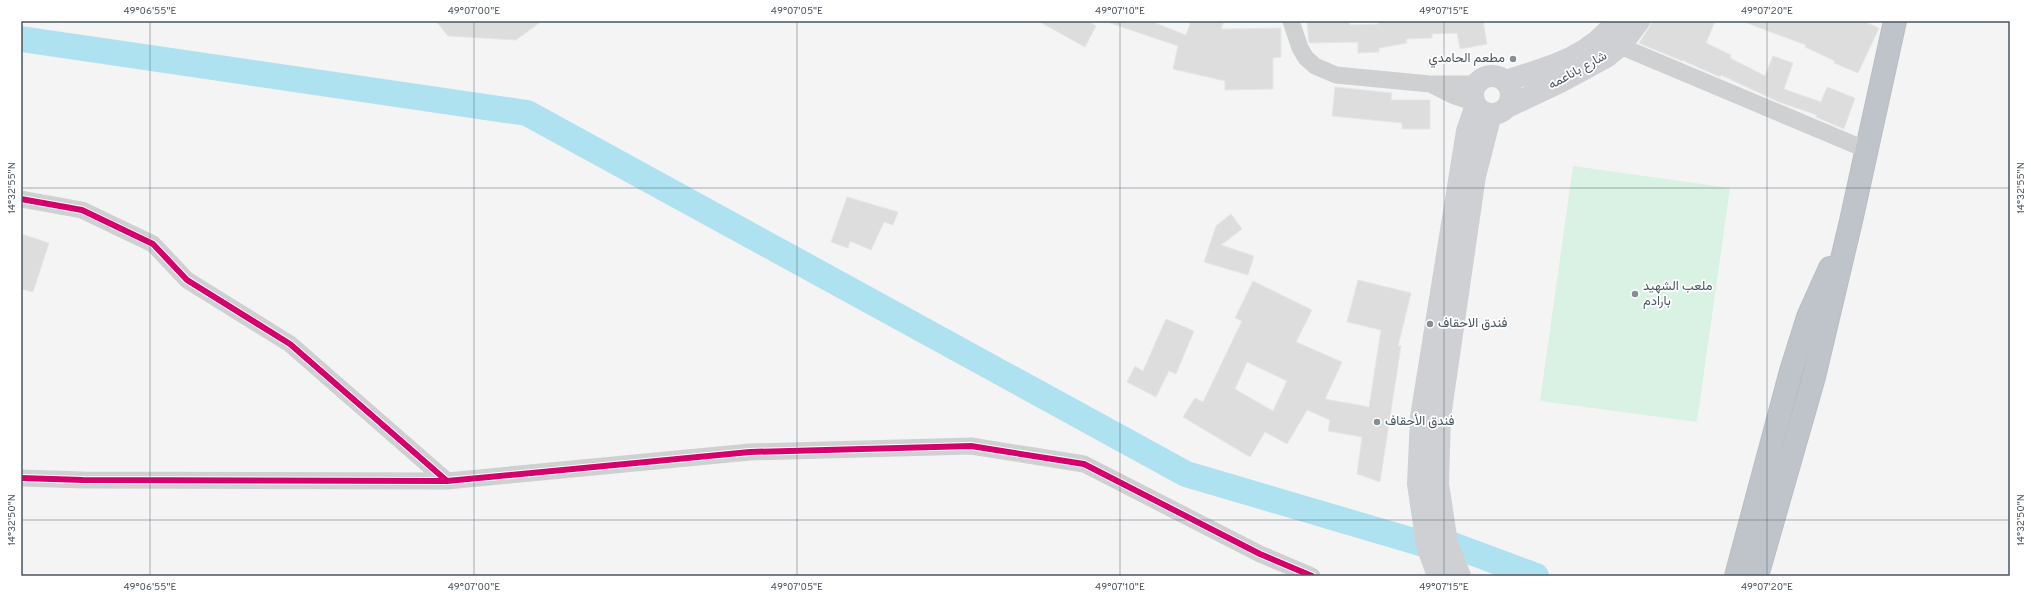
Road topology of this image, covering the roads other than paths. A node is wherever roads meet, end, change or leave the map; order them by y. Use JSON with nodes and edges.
{"nodes":[{"id":1,"x":1291,"y":21,"type":"edge"},
{"id":2,"x":1616,"y":21,"type":"edge"},
{"id":3,"x":1639,"y":21,"type":"edge"},
{"id":4,"x":1895,"y":21,"type":"edge"},
{"id":5,"x":1620,"y":46,"type":"junction"},
{"id":6,"x":1485,"y":102,"type":"junction"},
{"id":7,"x":1867,"y":150,"type":"junction"},
{"id":8,"x":21,"y":199,"type":"edge"},
{"id":9,"x":1851,"y":221,"type":"junction"},
{"id":10,"x":1450,"y":284,"type":"junction"},
{"id":11,"x":21,"y":478,"type":"edge"},
{"id":12,"x":447,"y":481,"type":"junction"},
{"id":13,"x":1312,"y":576,"type":"edge"},
{"id":14,"x":1438,"y":576,"type":"edge"},
{"id":15,"x":1460,"y":576,"type":"edge"},
{"id":16,"x":1736,"y":576,"type":"edge"},
{"id":17,"x":1756,"y":576,"type":"edge"}],
"edges":[{"from":1,"to":6,"type":"street"},
{"from":2,"to":6,"type":"street","name":"شارع باناعمه"},
{"from":3,"to":5,"type":"street","name":"شارع باناعمه"},
{"from":4,"to":7,"type":"highway"},
{"from":5,"to":6,"type":"street","name":"شارع باناعمه"},
{"from":5,"to":7,"type":"street"},
{"from":6,"to":10,"type":"street"},
{"from":7,"to":9,"type":"highway"},
{"from":8,"to":12,"type":"street"},
{"from":9,"to":16,"type":"highway"},
{"from":9,"to":17,"type":"highway"},
{"from":10,"to":14,"type":"street"},
{"from":10,"to":15,"type":"street"},
{"from":11,"to":12,"type":"street"},
{"from":12,"to":13,"type":"street"}]}
